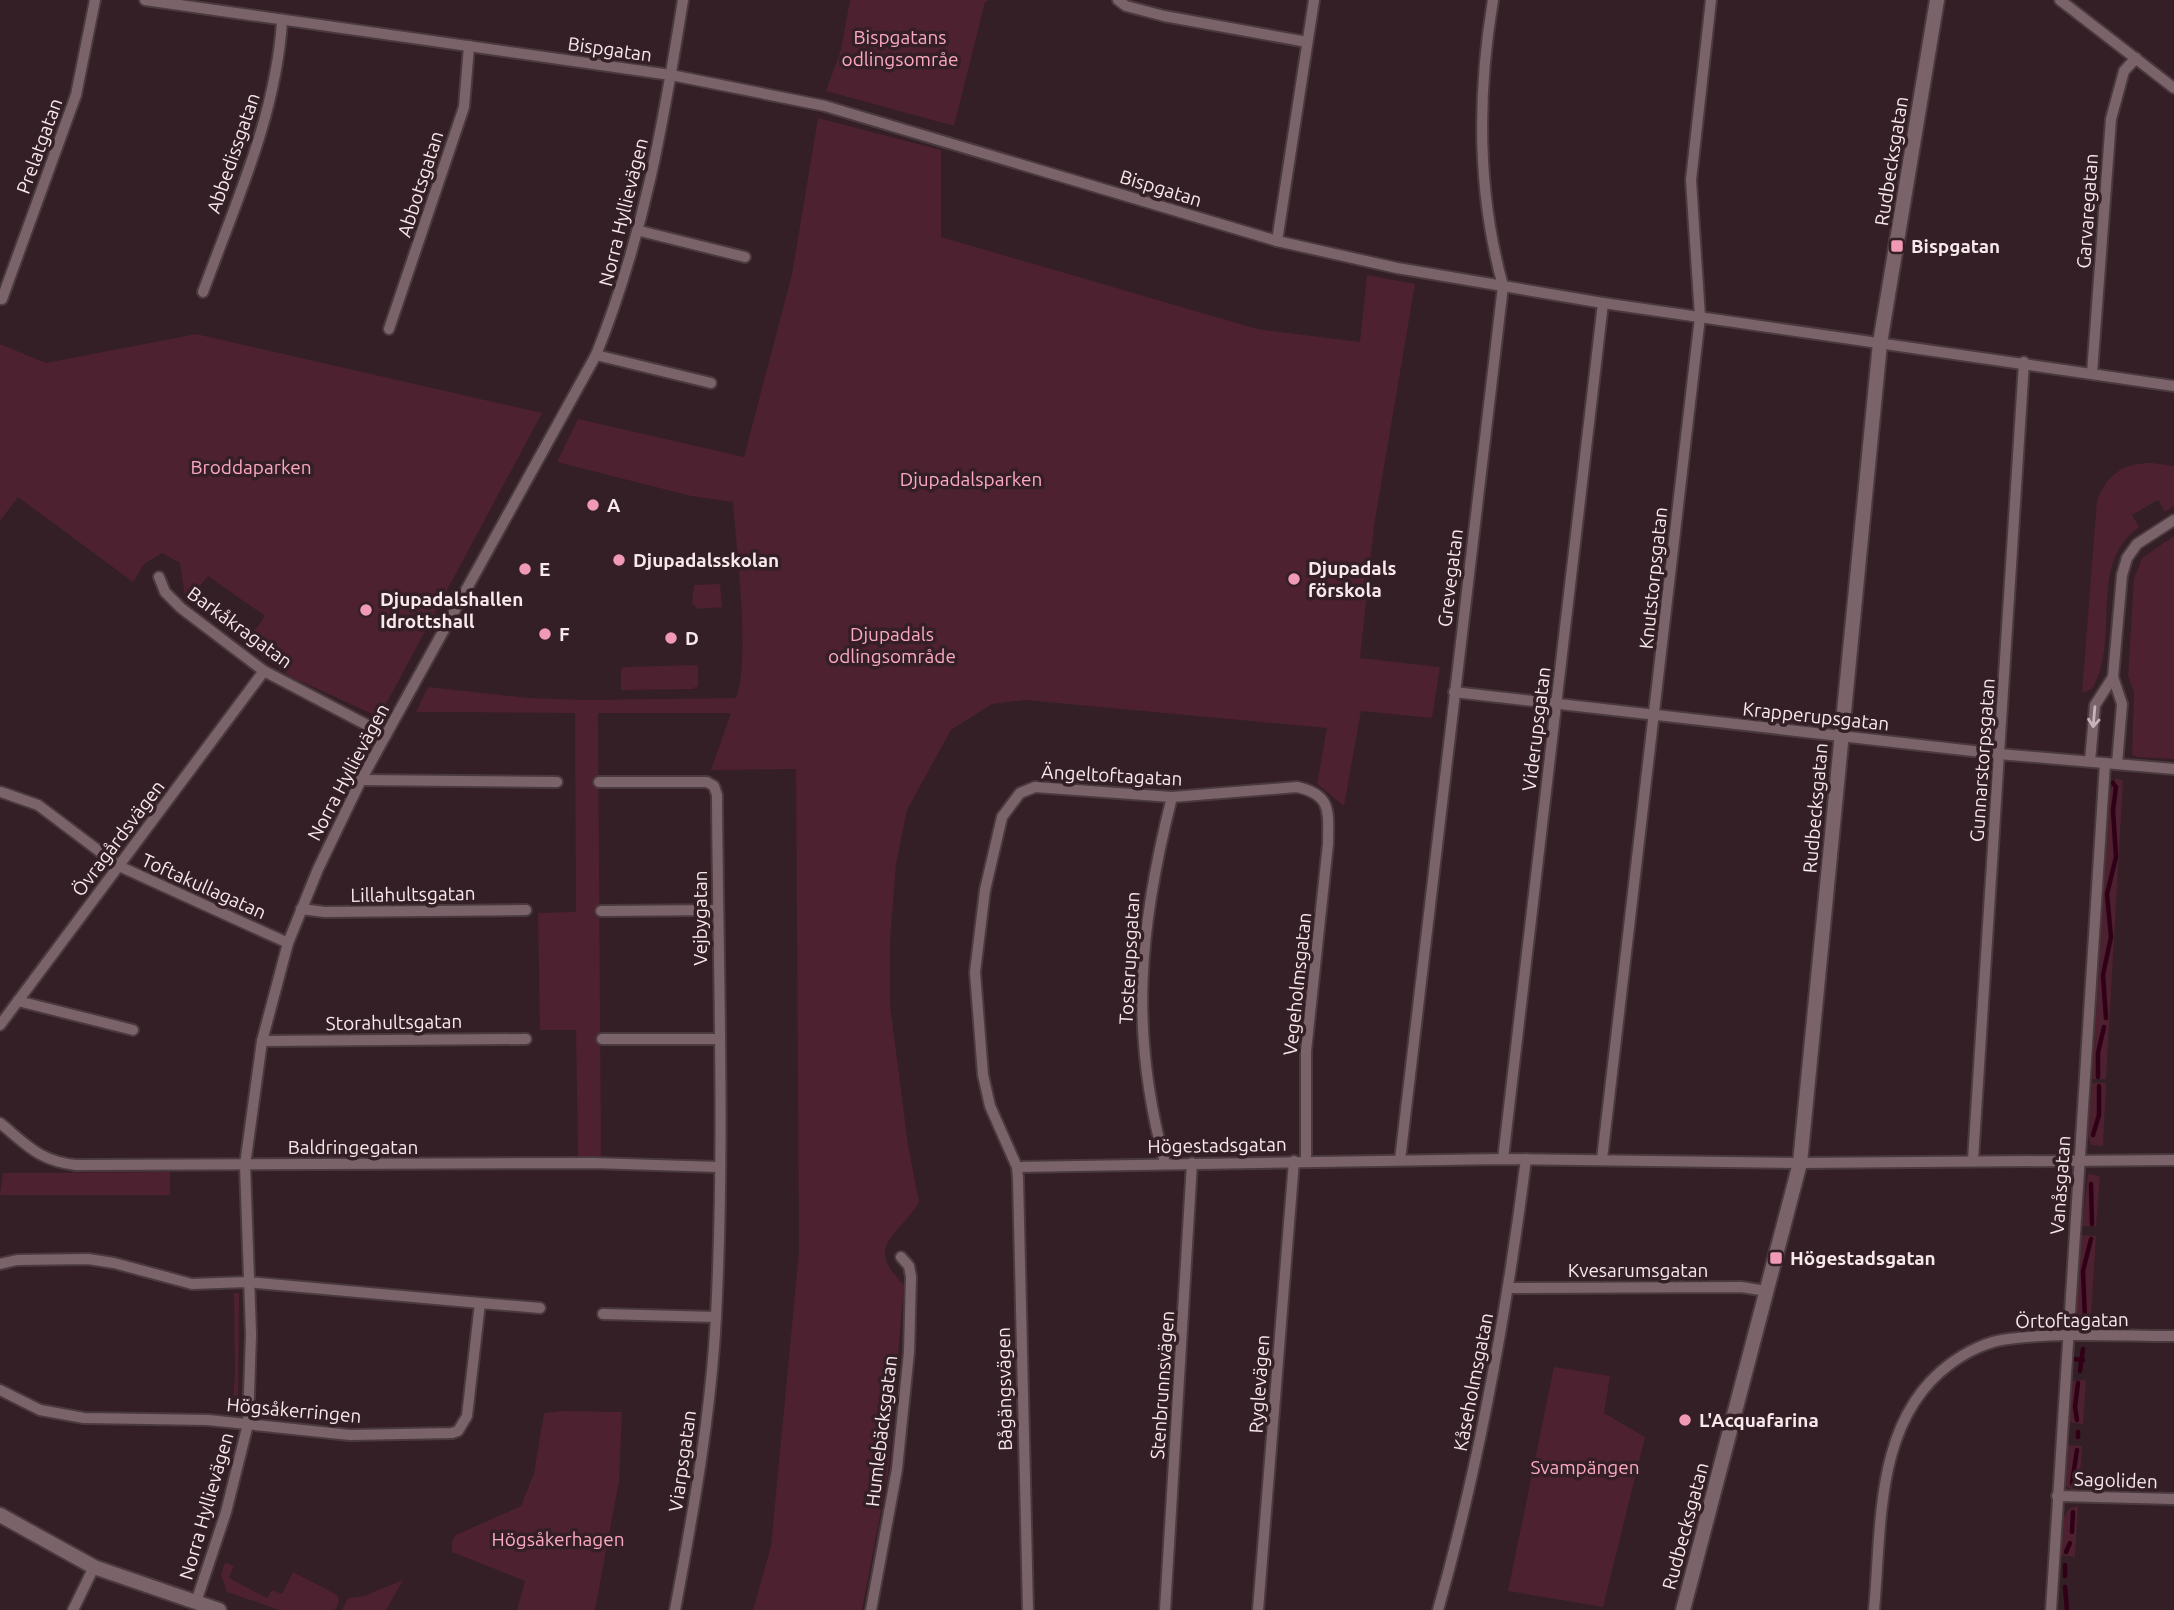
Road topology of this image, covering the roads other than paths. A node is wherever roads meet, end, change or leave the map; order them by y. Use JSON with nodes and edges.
{"nodes":[{"id":1,"x":95,"y":0,"type":"edge"},
{"id":2,"x":145,"y":0,"type":"edge"},
{"id":3,"x":683,"y":0,"type":"edge"},
{"id":4,"x":1118,"y":0,"type":"edge"},
{"id":5,"x":1314,"y":0,"type":"edge"},
{"id":6,"x":1493,"y":0,"type":"edge"},
{"id":7,"x":1712,"y":0,"type":"edge"},
{"id":8,"x":1937,"y":0,"type":"edge"},
{"id":9,"x":2060,"y":0,"type":"edge"},
{"id":10,"x":282,"y":21,"type":"junction"},
{"id":11,"x":1307,"y":42,"type":"junction"},
{"id":12,"x":469,"y":46,"type":"junction"},
{"id":13,"x":2136,"y":58,"type":"junction"},
{"id":14,"x":671,"y":75,"type":"junction"},
{"id":15,"x":2174,"y":88,"type":"edge"},
{"id":16,"x":640,"y":231,"type":"junction"},
{"id":17,"x":1277,"y":241,"type":"junction"},
{"id":18,"x":745,"y":257,"type":"dead end"},
{"id":19,"x":1503,"y":286,"type":"junction"},
{"id":20,"x":203,"y":292,"type":"dead end"},
{"id":21,"x":2,"y":299,"type":"dead end"},
{"id":22,"x":1603,"y":303,"type":"junction"},
{"id":23,"x":1700,"y":317,"type":"junction"},
{"id":24,"x":389,"y":329,"type":"dead end"},
{"id":25,"x":1881,"y":343,"type":"junction"},
{"id":26,"x":596,"y":355,"type":"junction"},
{"id":27,"x":2024,"y":362,"type":"junction"},
{"id":28,"x":2092,"y":373,"type":"junction"},
{"id":29,"x":711,"y":383,"type":"dead end"},
{"id":30,"x":2174,"y":386,"type":"edge"},
{"id":31,"x":2174,"y":520,"type":"edge"},
{"id":32,"x":159,"y":577,"type":"dead end"},
{"id":33,"x":264,"y":671,"type":"junction"},
{"id":34,"x":2113,"y":677,"type":"junction"},
{"id":35,"x":1454,"y":692,"type":"junction"},
{"id":36,"x":1557,"y":704,"type":"junction"},
{"id":37,"x":1656,"y":716,"type":"junction"},
{"id":38,"x":386,"y":735,"type":"junction"},
{"id":39,"x":1841,"y":736,"type":"junction"},
{"id":40,"x":1999,"y":754,"type":"junction"},
{"id":41,"x":2090,"y":761,"type":"junction"},
{"id":42,"x":2105,"y":763,"type":"junction"},
{"id":43,"x":2117,"y":764,"type":"junction"},
{"id":44,"x":2174,"y":769,"type":"edge"},
{"id":45,"x":361,"y":780,"type":"junction"},
{"id":46,"x":557,"y":782,"type":"dead end"},
{"id":47,"x":599,"y":782,"type":"dead end"},
{"id":48,"x":1,"y":792,"type":"edge"},
{"id":49,"x":1172,"y":797,"type":"junction"},
{"id":50,"x":1328,"y":811,"type":"joint"},
{"id":51,"x":119,"y":866,"type":"junction"},
{"id":52,"x":301,"y":909,"type":"junction"},
{"id":53,"x":526,"y":910,"type":"dead end"},
{"id":54,"x":718,"y":910,"type":"junction"},
{"id":55,"x":601,"y":911,"type":"dead end"},
{"id":56,"x":288,"y":943,"type":"junction"},
{"id":57,"x":18,"y":1001,"type":"junction"},
{"id":58,"x":0,"y":1025,"type":"edge"},
{"id":59,"x":133,"y":1030,"type":"dead end"},
{"id":60,"x":526,"y":1039,"type":"dead end"},
{"id":61,"x":603,"y":1039,"type":"dead end"},
{"id":62,"x":718,"y":1039,"type":"junction"},
{"id":63,"x":262,"y":1041,"type":"junction"},
{"id":64,"x":0,"y":1123,"type":"edge"},
{"id":65,"x":1503,"y":1159,"type":"junction"},
{"id":66,"x":1526,"y":1159,"type":"junction"},
{"id":67,"x":1602,"y":1159,"type":"junction"},
{"id":68,"x":1399,"y":1160,"type":"junction"},
{"id":69,"x":1973,"y":1160,"type":"junction"},
{"id":70,"x":2079,"y":1160,"type":"junction"},
{"id":71,"x":2174,"y":1160,"type":"edge"},
{"id":72,"x":1294,"y":1161,"type":"junction"},
{"id":73,"x":1306,"y":1161,"type":"junction"},
{"id":74,"x":1165,"y":1163,"type":"junction"},
{"id":75,"x":1192,"y":1163,"type":"junction"},
{"id":76,"x":1800,"y":1163,"type":"junction"},
{"id":77,"x":245,"y":1165,"type":"junction"},
{"id":78,"x":719,"y":1167,"type":"junction"},
{"id":79,"x":1017,"y":1167,"type":"junction"},
{"id":80,"x":901,"y":1257,"type":"dead end"},
{"id":81,"x":0,"y":1264,"type":"edge"},
{"id":82,"x":247,"y":1282,"type":"junction"},
{"id":83,"x":1510,"y":1288,"type":"junction"},
{"id":84,"x":1767,"y":1291,"type":"junction"},
{"id":85,"x":480,"y":1303,"type":"junction"},
{"id":86,"x":540,"y":1308,"type":"dead end"},
{"id":87,"x":603,"y":1314,"type":"dead end"},
{"id":88,"x":716,"y":1317,"type":"junction"},
{"id":89,"x":2174,"y":1336,"type":"edge"},
{"id":90,"x":2068,"y":1337,"type":"junction"},
{"id":91,"x":0,"y":1390,"type":"edge"},
{"id":92,"x":248,"y":1424,"type":"junction"},
{"id":93,"x":2057,"y":1496,"type":"junction"},
{"id":94,"x":2174,"y":1499,"type":"edge"},
{"id":95,"x":0,"y":1515,"type":"edge"},
{"id":96,"x":94,"y":1567,"type":"junction"},
{"id":97,"x":196,"y":1602,"type":"junction"},
{"id":98,"x":73,"y":1610,"type":"edge"},
{"id":99,"x":219,"y":1610,"type":"edge"},
{"id":100,"x":675,"y":1610,"type":"edge"},
{"id":101,"x":871,"y":1610,"type":"edge"},
{"id":102,"x":1028,"y":1610,"type":"edge"},
{"id":103,"x":1165,"y":1610,"type":"edge"},
{"id":104,"x":1258,"y":1610,"type":"edge"},
{"id":105,"x":1438,"y":1610,"type":"edge"},
{"id":106,"x":1683,"y":1610,"type":"edge"},
{"id":107,"x":1874,"y":1610,"type":"edge"},
{"id":108,"x":2051,"y":1610,"type":"edge"}],
"edges":[{"from":1,"to":21,"type":"street","name":"Prelatgatan"},
{"from":2,"to":10,"type":"street","name":"Bispgatan"},
{"from":3,"to":14,"type":"street","name":"Norra Hyllievägen"},
{"from":4,"to":11,"type":"street"},
{"from":5,"to":11,"type":"street"},
{"from":6,"to":19,"type":"street","name":"Grevegatan"},
{"from":7,"to":23,"type":"street","name":"Knutstorpsgatan"},
{"from":8,"to":25,"type":"street","name":"Rudbecksgatan"},
{"from":9,"to":13,"type":"street"},
{"from":10,"to":12,"type":"street","name":"Bispgatan"},
{"from":10,"to":20,"type":"street","name":"Abbedissgatan"},
{"from":11,"to":17,"type":"street"},
{"from":12,"to":14,"type":"street","name":"Bispgatan"},
{"from":12,"to":24,"type":"street","name":"Abbotsgatan"},
{"from":13,"to":15,"type":"street"},
{"from":13,"to":28,"type":"street","name":"Garvaregatan"},
{"from":14,"to":16,"type":"street","name":"Norra Hyllievägen"},
{"from":14,"to":17,"type":"street","name":"Bispgatan"},
{"from":16,"to":18,"type":"street"},
{"from":16,"to":26,"type":"street","name":"Norra Hyllievägen"},
{"from":17,"to":19,"type":"street","name":"Bispgatan"},
{"from":19,"to":22,"type":"street","name":"Bispgatan"},
{"from":19,"to":35,"type":"street","name":"Grevegatan"},
{"from":22,"to":23,"type":"street","name":"Bispgatan"},
{"from":22,"to":36,"type":"street","name":"Viderupsgatan"},
{"from":23,"to":25,"type":"street","name":"Bispgatan"},
{"from":23,"to":37,"type":"street","name":"Knutstorpsgatan"},
{"from":25,"to":27,"type":"street","name":"Bispgatan"},
{"from":25,"to":39,"type":"street","name":"Rudbecksgatan"},
{"from":26,"to":29,"type":"street"},
{"from":26,"to":38,"type":"street","name":"Norra Hyllievägen"},
{"from":27,"to":28,"type":"street","name":"Bispgatan"},
{"from":27,"to":40,"type":"street","name":"Gunnarstorpsgatan"},
{"from":28,"to":30,"type":"street","name":"Bispgatan"},
{"from":31,"to":34,"type":"street"},
{"from":32,"to":33,"type":"street","name":"Barkåkragatan"},
{"from":33,"to":38,"type":"street","name":"Barkåkragatan"},
{"from":33,"to":51,"type":"street","name":"Övragårdsvägen"},
{"from":34,"to":41,"type":"street","one_way":true},
{"from":34,"to":43,"type":"street"},
{"from":35,"to":36,"type":"street","name":"Krapperupsgatan"},
{"from":35,"to":68,"type":"street","name":"Grevegatan"},
{"from":36,"to":37,"type":"street","name":"Krapperupsgatan"},
{"from":36,"to":65,"type":"street","name":"Viderupsgatan"},
{"from":37,"to":39,"type":"street","name":"Krapperupsgatan"},
{"from":37,"to":67,"type":"street","name":"Knutstorpsgatan"},
{"from":38,"to":45,"type":"street","name":"Norra Hyllievägen"},
{"from":39,"to":40,"type":"street","name":"Krapperupsgatan"},
{"from":39,"to":76,"type":"street","name":"Rudbecksgatan"},
{"from":40,"to":41,"type":"street","name":"Krapperupsgatan"},
{"from":40,"to":69,"type":"street","name":"Gunnarstorpsgatan"},
{"from":41,"to":42,"type":"street","name":"Krapperupsgatan"},
{"from":42,"to":43,"type":"street","name":"Krapperupsgatan"},
{"from":42,"to":70,"type":"street","name":"Vanåsgatan"},
{"from":43,"to":44,"type":"street","name":"Krapperupsgatan"},
{"from":45,"to":46,"type":"street"},
{"from":45,"to":52,"type":"street","name":"Norra Hyllievägen"},
{"from":47,"to":54,"type":"street","name":"Vejbygatan"},
{"from":48,"to":51,"type":"street","name":"Toftakullagatan"},
{"from":49,"to":50,"type":"street","name":"Ängeltoftagatan"},
{"from":49,"to":74,"type":"street","name":"Tosterupsgatan"},
{"from":49,"to":79,"type":"street","name":"Ängeltoftagatan"},
{"from":50,"to":73,"type":"street","name":"Vegeholmsgatan"},
{"from":51,"to":56,"type":"street","name":"Toftakullagatan"},
{"from":51,"to":57,"type":"street","name":"Övragårdsvägen"},
{"from":52,"to":53,"type":"street","name":"Lillahultsgatan"},
{"from":52,"to":56,"type":"street","name":"Norra Hyllievägen"},
{"from":54,"to":55,"type":"street"},
{"from":54,"to":62,"type":"street","name":"Vejbygatan"},
{"from":56,"to":63,"type":"street","name":"Norra Hyllievägen"},
{"from":57,"to":58,"type":"street","name":"Övragårdsvägen"},
{"from":57,"to":59,"type":"street"},
{"from":60,"to":63,"type":"street","name":"Storahultsgatan"},
{"from":61,"to":62,"type":"street"},
{"from":62,"to":78,"type":"street","name":"Vejbygatan"},
{"from":63,"to":77,"type":"street","name":"Norra Hyllievägen"},
{"from":64,"to":77,"type":"street","name":"Baldringegatan"},
{"from":65,"to":66,"type":"street","name":"Högestadsgatan"},
{"from":65,"to":68,"type":"street","name":"Högestadsgatan"},
{"from":66,"to":67,"type":"street","name":"Högestadsgatan"},
{"from":66,"to":83,"type":"street","name":"Kåseholmsgatan"},
{"from":67,"to":76,"type":"street","name":"Högestadsgatan"},
{"from":68,"to":73,"type":"street","name":"Högestadsgatan"},
{"from":69,"to":70,"type":"street","name":"Högestadsgatan"},
{"from":69,"to":76,"type":"street","name":"Högestadsgatan"},
{"from":70,"to":71,"type":"street","name":"Högestadsgatan"},
{"from":70,"to":90,"type":"street","name":"Vanåsgatan"},
{"from":72,"to":73,"type":"street","name":"Högestadsgatan"},
{"from":72,"to":75,"type":"street","name":"Högestadsgatan"},
{"from":72,"to":104,"type":"street","name":"Ryglevägen"},
{"from":74,"to":75,"type":"street","name":"Högestadsgatan"},
{"from":74,"to":79,"type":"street","name":"Högestadsgatan"},
{"from":75,"to":103,"type":"street","name":"Stenbrunnsvägen"},
{"from":76,"to":84,"type":"street","name":"Rudbecksgatan"},
{"from":77,"to":78,"type":"street","name":"Baldringegatan"},
{"from":77,"to":82,"type":"street","name":"Norra Hyllievägen"},
{"from":78,"to":88,"type":"street","name":"Viarpsgatan"},
{"from":79,"to":102,"type":"street","name":"Bågängsvägen"},
{"from":80,"to":101,"type":"street","name":"Humlebäcksgatan"},
{"from":81,"to":82,"type":"street"},
{"from":82,"to":85,"type":"street"},
{"from":82,"to":92,"type":"street","name":"Norra Hyllievägen"},
{"from":83,"to":84,"type":"street","name":"Kvesarumsgatan"},
{"from":83,"to":105,"type":"street","name":"Kåseholmsgatan"},
{"from":84,"to":106,"type":"street","name":"Rudbecksgatan"},
{"from":85,"to":86,"type":"street"},
{"from":85,"to":92,"type":"street","name":"Högsåkerringen"},
{"from":87,"to":88,"type":"street"},
{"from":88,"to":100,"type":"street","name":"Viarpsgatan"},
{"from":89,"to":90,"type":"street","name":"Örtoftagatan"},
{"from":90,"to":93,"type":"street","name":"Vanåsgatan"},
{"from":90,"to":107,"type":"street","name":"Örtoftagatan"},
{"from":91,"to":92,"type":"street","name":"Högsåkerringen"},
{"from":92,"to":97,"type":"street","name":"Norra Hyllievägen"},
{"from":93,"to":94,"type":"street","name":"Sagoliden"},
{"from":93,"to":108,"type":"street","name":"Vanåsgatan"},
{"from":95,"to":96,"type":"street"},
{"from":96,"to":97,"type":"street"},
{"from":96,"to":98,"type":"street"},
{"from":97,"to":99,"type":"street"}]}
